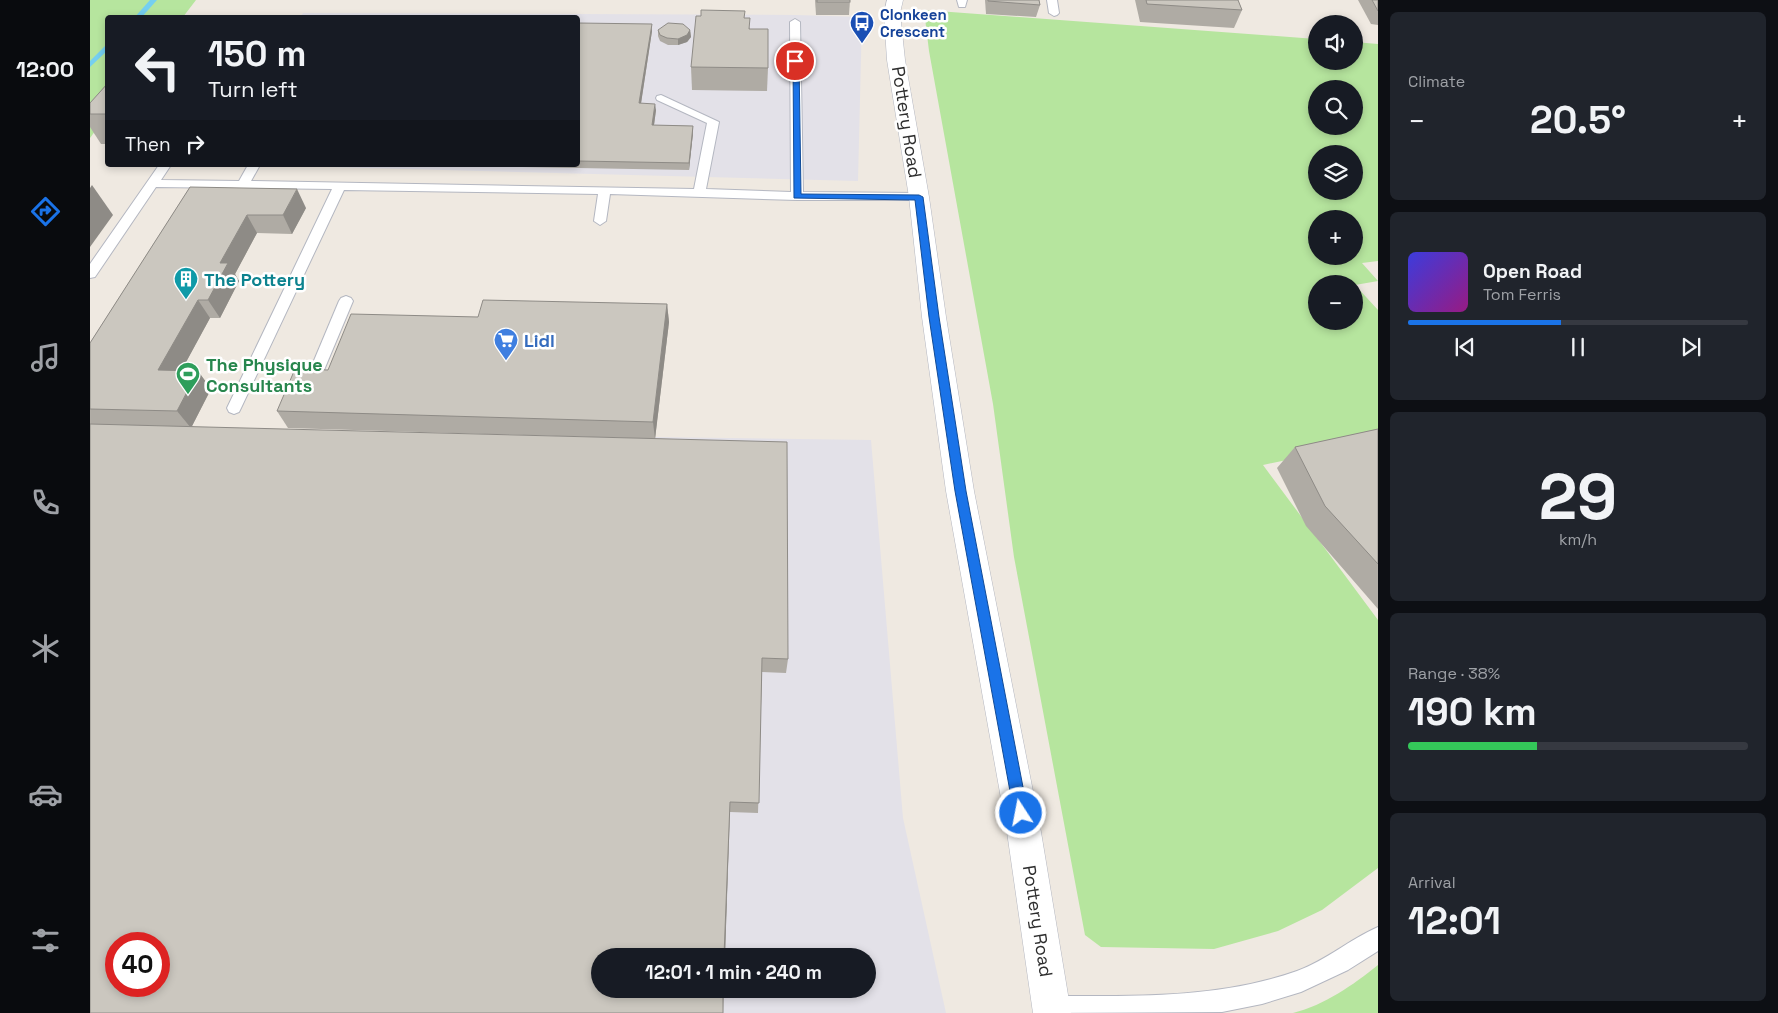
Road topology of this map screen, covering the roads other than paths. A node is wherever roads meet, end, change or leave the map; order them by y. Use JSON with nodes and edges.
{"nodes":[{"id":1,"x":895,"y":0,"type":"edge"},
{"id":2,"x":1052,"y":0,"type":"edge"},
{"id":3,"x":1054,"y":12,"type":"dead end"},
{"id":4,"x":795,"y":22,"type":"dead end"},
{"id":5,"x":661,"y":98,"type":"dead end"},
{"id":6,"x":164,"y":167,"type":"edge"},
{"id":7,"x":253,"y":167,"type":"edge"},
{"id":8,"x":153,"y":183,"type":"junction"},
{"id":9,"x":243,"y":184,"type":"junction"},
{"id":10,"x":340,"y":185,"type":"junction"},
{"id":11,"x":605,"y":190,"type":"junction"},
{"id":12,"x":699,"y":193,"type":"junction"},
{"id":13,"x":797,"y":196,"type":"junction"},
{"id":14,"x":919,"y":197,"type":"junction"},
{"id":15,"x":600,"y":221,"type":"dead end"},
{"id":16,"x":90,"y":274,"type":"edge"},
{"id":17,"x":346,"y":301,"type":"dead end"},
{"id":18,"x":312,"y":382,"type":"edge"},
{"id":19,"x":234,"y":408,"type":"dead end"},
{"id":20,"x":1378,"y":938,"type":"edge"},
{"id":21,"x":1052,"y":1010,"type":"edge"}],
"edges":[{"from":1,"to":14,"type":"street","name":"Pottery Road"},
{"from":2,"to":3,"type":"lane"},
{"from":4,"to":13,"type":"lane"},
{"from":5,"to":12,"type":"lane"},
{"from":6,"to":8,"type":"lane"},
{"from":7,"to":9,"type":"lane"},
{"from":8,"to":9,"type":"lane"},
{"from":8,"to":16,"type":"lane"},
{"from":9,"to":10,"type":"lane"},
{"from":10,"to":11,"type":"lane"},
{"from":10,"to":19,"type":"lane"},
{"from":11,"to":12,"type":"lane"},
{"from":11,"to":15,"type":"lane"},
{"from":12,"to":13,"type":"lane"},
{"from":13,"to":14,"type":"lane"},
{"from":14,"to":21,"type":"street","name":"Pottery Road"},
{"from":17,"to":18,"type":"lane"},
{"from":20,"to":21,"type":"lane"}]}
